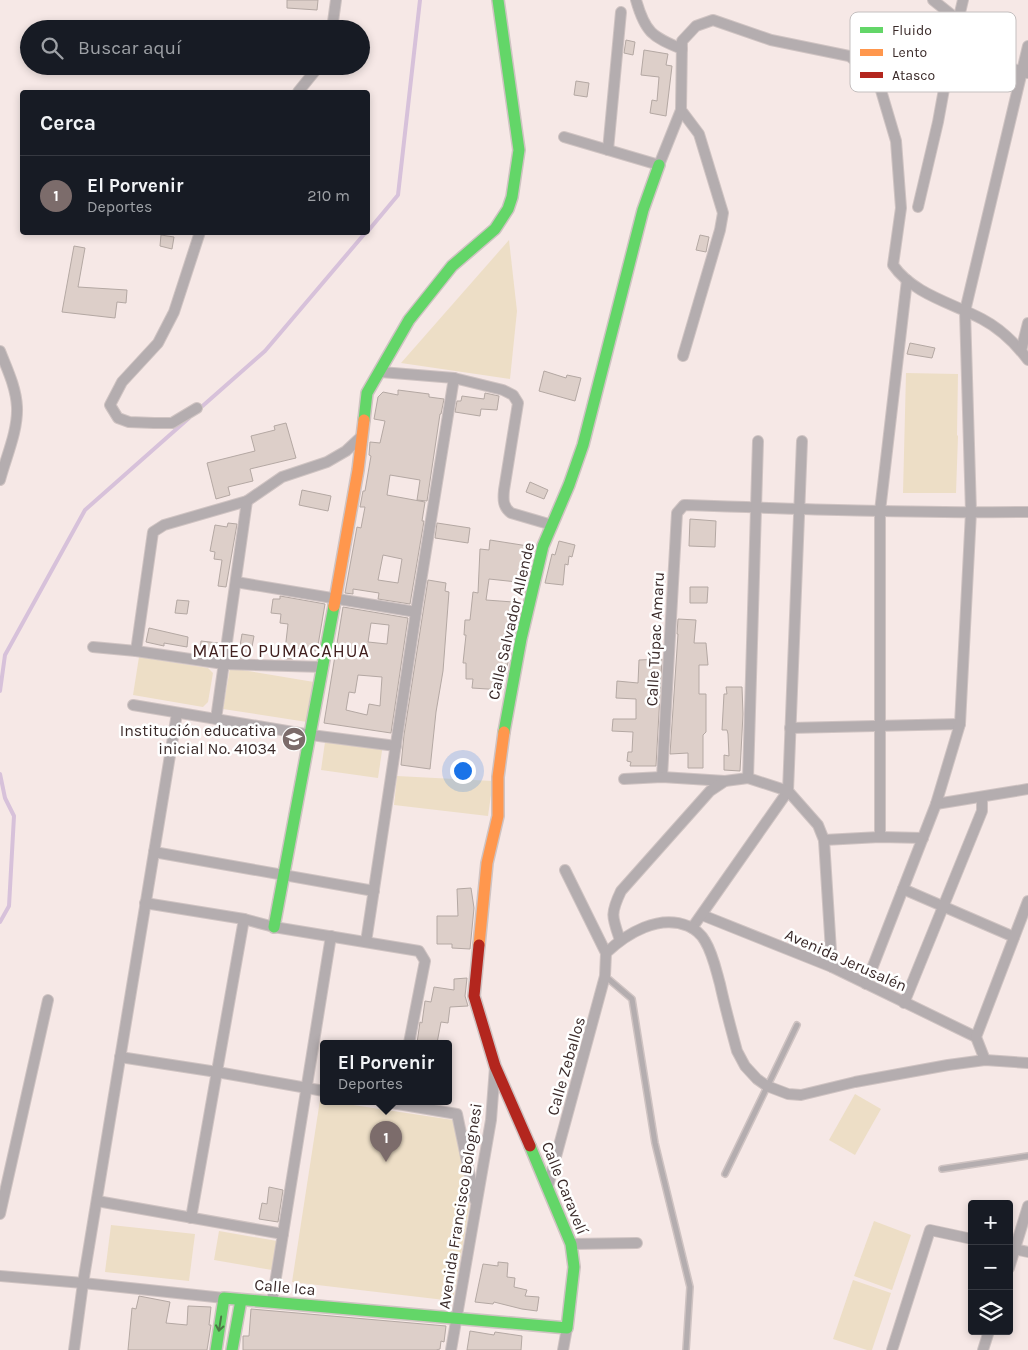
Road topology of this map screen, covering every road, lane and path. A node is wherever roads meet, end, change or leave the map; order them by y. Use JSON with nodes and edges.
{"nodes":[{"id":1,"x":336,"y":0,"type":"edge"},
{"id":2,"x":498,"y":0,"type":"edge"},
{"id":3,"x":636,"y":0,"type":"edge"},
{"id":4,"x":933,"y":0,"type":"edge"},
{"id":5,"x":621,"y":12,"type":"dead end"},
{"id":6,"x":948,"y":12,"type":"edge"},
{"id":7,"x":333,"y":20,"type":"edge"},
{"id":8,"x":1028,"y":46,"type":"edge"},
{"id":9,"x":682,"y":49,"type":"junction"},
{"id":10,"x":850,"y":57,"type":"edge"},
{"id":11,"x":1025,"y":72,"type":"edge"},
{"id":12,"x":312,"y":75,"type":"edge"},
{"id":13,"x":300,"y":90,"type":"edge"},
{"id":14,"x":881,"y":92,"type":"edge"},
{"id":15,"x":943,"y":92,"type":"edge"},
{"id":16,"x":681,"y":110,"type":"junction"},
{"id":17,"x":564,"y":137,"type":"dead end"},
{"id":18,"x":608,"y":150,"type":"junction"},
{"id":19,"x":659,"y":165,"type":"junction"},
{"id":20,"x":918,"y":207,"type":"dead end"},
{"id":21,"x":199,"y":235,"type":"edge"},
{"id":22,"x":907,"y":280,"type":"junction"},
{"id":23,"x":965,"y":311,"type":"junction"},
{"id":24,"x":1028,"y":323,"type":"edge"},
{"id":25,"x":0,"y":351,"type":"edge"},
{"id":26,"x":1021,"y":351,"type":"junction"},
{"id":27,"x":683,"y":356,"type":"dead end"},
{"id":28,"x":1028,"y":360,"type":"edge"},
{"id":29,"x":381,"y":372,"type":"junction"},
{"id":30,"x":454,"y":378,"type":"junction"},
{"id":31,"x":197,"y":408,"type":"dead end"},
{"id":32,"x":362,"y":436,"type":"junction"},
{"id":33,"x":758,"y":441,"type":"dead end"},
{"id":34,"x":802,"y":441,"type":"dead end"},
{"id":35,"x":0,"y":480,"type":"edge"},
{"id":36,"x":247,"y":501,"type":"junction"},
{"id":37,"x":756,"y":508,"type":"junction"},
{"id":38,"x":799,"y":509,"type":"junction"},
{"id":39,"x":880,"y":511,"type":"junction"},
{"id":40,"x":970,"y":512,"type":"junction"},
{"id":41,"x":1028,"y":512,"type":"edge"},
{"id":42,"x":552,"y":525,"type":"junction"},
{"id":43,"x":236,"y":582,"type":"junction"},
{"id":44,"x":336,"y":599,"type":"junction"},
{"id":45,"x":416,"y":612,"type":"junction"},
{"id":46,"x":93,"y":647,"type":"dead end"},
{"id":47,"x":136,"y":651,"type":"junction"},
{"id":48,"x":224,"y":664,"type":"junction"},
{"id":49,"x":323,"y":667,"type":"junction"},
{"id":50,"x":133,"y":705,"type":"dead end"},
{"id":51,"x":177,"y":713,"type":"junction"},
{"id":52,"x":216,"y":719,"type":"junction"},
{"id":53,"x":960,"y":724,"type":"junction"},
{"id":54,"x":880,"y":726,"type":"junction"},
{"id":55,"x":790,"y":728,"type":"junction"},
{"id":56,"x":311,"y":735,"type":"junction"},
{"id":57,"x":396,"y":746,"type":"junction"},
{"id":58,"x":662,"y":777,"type":"junction"},
{"id":59,"x":748,"y":778,"type":"junction"},
{"id":60,"x":624,"y":779,"type":"dead end"},
{"id":61,"x":725,"y":781,"type":"junction"},
{"id":62,"x":1028,"y":789,"type":"edge"},
{"id":63,"x":788,"y":791,"type":"junction"},
{"id":64,"x":982,"y":797,"type":"junction"},
{"id":65,"x":936,"y":804,"type":"junction"},
{"id":66,"x":880,"y":837,"type":"junction"},
{"id":67,"x":923,"y":838,"type":"junction"},
{"id":68,"x":824,"y":840,"type":"junction"},
{"id":69,"x":154,"y":852,"type":"junction"},
{"id":70,"x":565,"y":870,"type":"dead end"},
{"id":71,"x":284,"y":875,"type":"junction"},
{"id":72,"x":903,"y":889,"type":"junction"},
{"id":73,"x":374,"y":891,"type":"junction"},
{"id":74,"x":1028,"y":901,"type":"edge"},
{"id":75,"x":145,"y":903,"type":"junction"},
{"id":76,"x":943,"y":907,"type":"junction"},
{"id":77,"x":702,"y":915,"type":"junction"},
{"id":78,"x":244,"y":920,"type":"junction"},
{"id":79,"x":274,"y":927,"type":"junction"},
{"id":80,"x":692,"y":928,"type":"junction"},
{"id":81,"x":331,"y":936,"type":"junction"},
{"id":82,"x":1014,"y":937,"type":"junction"},
{"id":83,"x":620,"y":940,"type":"junction"},
{"id":84,"x":366,"y":942,"type":"junction"},
{"id":85,"x":606,"y":953,"type":"junction"},
{"id":86,"x":832,"y":967,"type":"junction"},
{"id":87,"x":605,"y":976,"type":"junction"},
{"id":88,"x":866,"y":984,"type":"junction"},
{"id":89,"x":48,"y":1000,"type":"dead end"},
{"id":90,"x":904,"y":1003,"type":"junction"},
{"id":91,"x":797,"y":1026,"type":"dead end"},
{"id":92,"x":976,"y":1038,"type":"junction"},
{"id":93,"x":410,"y":1040,"type":"edge"},
{"id":94,"x":120,"y":1058,"type":"junction"},
{"id":95,"x":985,"y":1060,"type":"junction"},
{"id":96,"x":1028,"y":1063,"type":"edge"},
{"id":97,"x":495,"y":1066,"type":"junction"},
{"id":98,"x":217,"y":1072,"type":"junction"},
{"id":99,"x":767,"y":1086,"type":"junction"},
{"id":100,"x":307,"y":1088,"type":"junction"},
{"id":101,"x":320,"y":1090,"type":"edge"},
{"id":102,"x":413,"y":1105,"type":"edge"},
{"id":103,"x":1028,"y":1156,"type":"edge"},
{"id":104,"x":942,"y":1169,"type":"dead end"},
{"id":105,"x":724,"y":1174,"type":"dead end"},
{"id":106,"x":548,"y":1186,"type":"junction"},
{"id":107,"x":97,"y":1201,"type":"junction"},
{"id":108,"x":476,"y":1206,"type":"junction"},
{"id":109,"x":1028,"y":1206,"type":"edge"},
{"id":110,"x":0,"y":1214,"type":"edge"},
{"id":111,"x":191,"y":1218,"type":"junction"},
{"id":112,"x":283,"y":1234,"type":"junction"},
{"id":113,"x":968,"y":1238,"type":"edge"},
{"id":114,"x":636,"y":1243,"type":"dead end"},
{"id":115,"x":571,"y":1244,"type":"junction"},
{"id":116,"x":1013,"y":1245,"type":"edge"},
{"id":117,"x":1013,"y":1248,"type":"edge"},
{"id":118,"x":1028,"y":1252,"type":"edge"},
{"id":119,"x":0,"y":1276,"type":"edge"},
{"id":120,"x":83,"y":1283,"type":"junction"},
{"id":121,"x":224,"y":1298,"type":"junction"},
{"id":122,"x":241,"y":1300,"type":"junction"},
{"id":123,"x":272,"y":1302,"type":"junction"},
{"id":124,"x":457,"y":1319,"type":"junction"},
{"id":125,"x":566,"y":1328,"type":"junction"},
{"id":126,"x":988,"y":1335,"type":"edge"},
{"id":127,"x":74,"y":1350,"type":"edge"},
{"id":128,"x":216,"y":1350,"type":"edge"},
{"id":129,"x":232,"y":1350,"type":"edge"},
{"id":130,"x":451,"y":1350,"type":"edge"},
{"id":131,"x":563,"y":1350,"type":"edge"},
{"id":132,"x":686,"y":1350,"type":"edge"},
{"id":133,"x":892,"y":1350,"type":"edge"},
{"id":134,"x":983,"y":1350,"type":"edge"}],
"edges":[{"from":1,"to":7,"type":"street"},
{"from":2,"to":29,"type":"street"},
{"from":3,"to":9,"type":"street"},
{"from":4,"to":6,"type":"street"},
{"from":5,"to":18,"type":"street"},
{"from":8,"to":11,"type":"street"},
{"from":9,"to":10,"type":"street"},
{"from":9,"to":16,"type":"street"},
{"from":11,"to":23,"type":"street"},
{"from":12,"to":13,"type":"street"},
{"from":14,"to":22,"type":"street"},
{"from":15,"to":20,"type":"street"},
{"from":16,"to":19,"type":"street"},
{"from":16,"to":27,"type":"street"},
{"from":17,"to":18,"type":"street"},
{"from":18,"to":19,"type":"street"},
{"from":19,"to":42,"type":"street","name":"Calle Salvador Allende"},
{"from":21,"to":31,"type":"street"},
{"from":22,"to":23,"type":"street"},
{"from":22,"to":39,"type":"street"},
{"from":23,"to":26,"type":"street"},
{"from":23,"to":40,"type":"street"},
{"from":24,"to":26,"type":"street"},
{"from":25,"to":35,"type":"street"},
{"from":26,"to":28,"type":"street"},
{"from":29,"to":30,"type":"street"},
{"from":29,"to":32,"type":"street"},
{"from":30,"to":42,"type":"street"},
{"from":30,"to":45,"type":"street"},
{"from":32,"to":36,"type":"street"},
{"from":32,"to":44,"type":"street"},
{"from":33,"to":37,"type":"street"},
{"from":34,"to":38,"type":"street"},
{"from":36,"to":43,"type":"street"},
{"from":36,"to":47,"type":"street"},
{"from":37,"to":38,"type":"street"},
{"from":37,"to":58,"type":"street","name":"Calle Túpac Amaru"},
{"from":37,"to":59,"type":"street"},
{"from":38,"to":39,"type":"street"},
{"from":38,"to":55,"type":"street"},
{"from":39,"to":40,"type":"street"},
{"from":39,"to":54,"type":"street"},
{"from":40,"to":41,"type":"street"},
{"from":40,"to":53,"type":"street"},
{"from":42,"to":97,"type":"street","name":"Calle Salvador Allende"},
{"from":43,"to":44,"type":"street"},
{"from":43,"to":48,"type":"street"},
{"from":44,"to":45,"type":"street"},
{"from":44,"to":49,"type":"street"},
{"from":45,"to":57,"type":"street"},
{"from":46,"to":47,"type":"street"},
{"from":47,"to":48,"type":"street"},
{"from":48,"to":49,"type":"street"},
{"from":48,"to":52,"type":"street"},
{"from":49,"to":56,"type":"street"},
{"from":50,"to":51,"type":"street"},
{"from":51,"to":52,"type":"street"},
{"from":51,"to":69,"type":"street"},
{"from":52,"to":56,"type":"street"},
{"from":53,"to":54,"type":"street"},
{"from":53,"to":65,"type":"street"},
{"from":54,"to":55,"type":"street"},
{"from":54,"to":66,"type":"street"},
{"from":55,"to":63,"type":"street"},
{"from":56,"to":57,"type":"street"},
{"from":56,"to":71,"type":"street"},
{"from":57,"to":73,"type":"street"},
{"from":58,"to":60,"type":"street"},
{"from":58,"to":61,"type":"street"},
{"from":59,"to":61,"type":"street"},
{"from":59,"to":63,"type":"street"},
{"from":61,"to":83,"type":"street"},
{"from":62,"to":64,"type":"street"},
{"from":63,"to":68,"type":"street"},
{"from":63,"to":77,"type":"street"},
{"from":64,"to":65,"type":"street"},
{"from":64,"to":76,"type":"street"},
{"from":65,"to":67,"type":"street"},
{"from":66,"to":67,"type":"street"},
{"from":66,"to":68,"type":"street"},
{"from":67,"to":72,"type":"street"},
{"from":68,"to":86,"type":"street"},
{"from":69,"to":71,"type":"street"},
{"from":69,"to":75,"type":"street"},
{"from":70,"to":85,"type":"street"},
{"from":71,"to":73,"type":"street"},
{"from":71,"to":79,"type":"street"},
{"from":72,"to":76,"type":"street"},
{"from":72,"to":88,"type":"street"},
{"from":73,"to":84,"type":"street"},
{"from":74,"to":82,"type":"street"},
{"from":75,"to":78,"type":"street"},
{"from":75,"to":94,"type":"street"},
{"from":76,"to":82,"type":"street"},
{"from":76,"to":90,"type":"street"},
{"from":77,"to":80,"type":"street"},
{"from":77,"to":86,"type":"street","name":"Avenida Jerusalén"},
{"from":78,"to":79,"type":"street"},
{"from":78,"to":98,"type":"street"},
{"from":79,"to":81,"type":"street"},
{"from":80,"to":83,"type":"street"},
{"from":80,"to":99,"type":"street"},
{"from":81,"to":84,"type":"street"},
{"from":81,"to":100,"type":"street"},
{"from":82,"to":92,"type":"street"},
{"from":83,"to":85,"type":"street"},
{"from":84,"to":93,"type":"street"},
{"from":85,"to":87,"type":"street","name":"Calle Zeballos"},
{"from":86,"to":88,"type":"street","name":"Avenida Jerusalén"},
{"from":87,"to":106,"type":"street","name":"Calle Zeballos"},
{"from":87,"to":132,"type":"lane"},
{"from":88,"to":90,"type":"street","name":"Avenida Jerusalén"},
{"from":89,"to":110,"type":"street"},
{"from":90,"to":92,"type":"street","name":"Avenida Jerusalén"},
{"from":91,"to":99,"type":"lane"},
{"from":92,"to":95,"type":"street"},
{"from":94,"to":98,"type":"street"},
{"from":94,"to":107,"type":"street"},
{"from":95,"to":96,"type":"street"},
{"from":95,"to":99,"type":"street"},
{"from":97,"to":106,"type":"street","name":"Calle Caravelí"},
{"from":97,"to":108,"type":"street","name":"Avenida Francisco Bolognesi"},
{"from":98,"to":100,"type":"street"},
{"from":98,"to":111,"type":"street"},
{"from":99,"to":105,"type":"lane"},
{"from":100,"to":101,"type":"street"},
{"from":100,"to":112,"type":"street"},
{"from":102,"to":108,"type":"street"},
{"from":103,"to":104,"type":"lane"},
{"from":106,"to":115,"type":"street","name":"Calle Caravelí"},
{"from":107,"to":111,"type":"street"},
{"from":107,"to":120,"type":"street"},
{"from":108,"to":124,"type":"street","name":"Avenida Francisco Bolognesi"},
{"from":109,"to":116,"type":"street"},
{"from":111,"to":112,"type":"street"},
{"from":112,"to":123,"type":"street"},
{"from":113,"to":133,"type":"street"},
{"from":114,"to":115,"type":"street"},
{"from":115,"to":125,"type":"street","name":"Calle Caravelí"},
{"from":117,"to":118,"type":"street"},
{"from":119,"to":120,"type":"street","name":"Calle Ica"},
{"from":120,"to":121,"type":"street","name":"Calle Ica"},
{"from":120,"to":127,"type":"street"},
{"from":121,"to":122,"type":"street","name":"Calle Ica"},
{"from":121,"to":128,"type":"street","one_way":true},
{"from":122,"to":123,"type":"street","name":"Calle Ica"},
{"from":122,"to":129,"type":"street"},
{"from":123,"to":124,"type":"street","name":"Calle Ica"},
{"from":124,"to":125,"type":"street","name":"Calle Ica"},
{"from":124,"to":130,"type":"street","name":"Avenida Francisco Bolognesi"},
{"from":125,"to":131,"type":"street"},
{"from":126,"to":134,"type":"street"}]}
